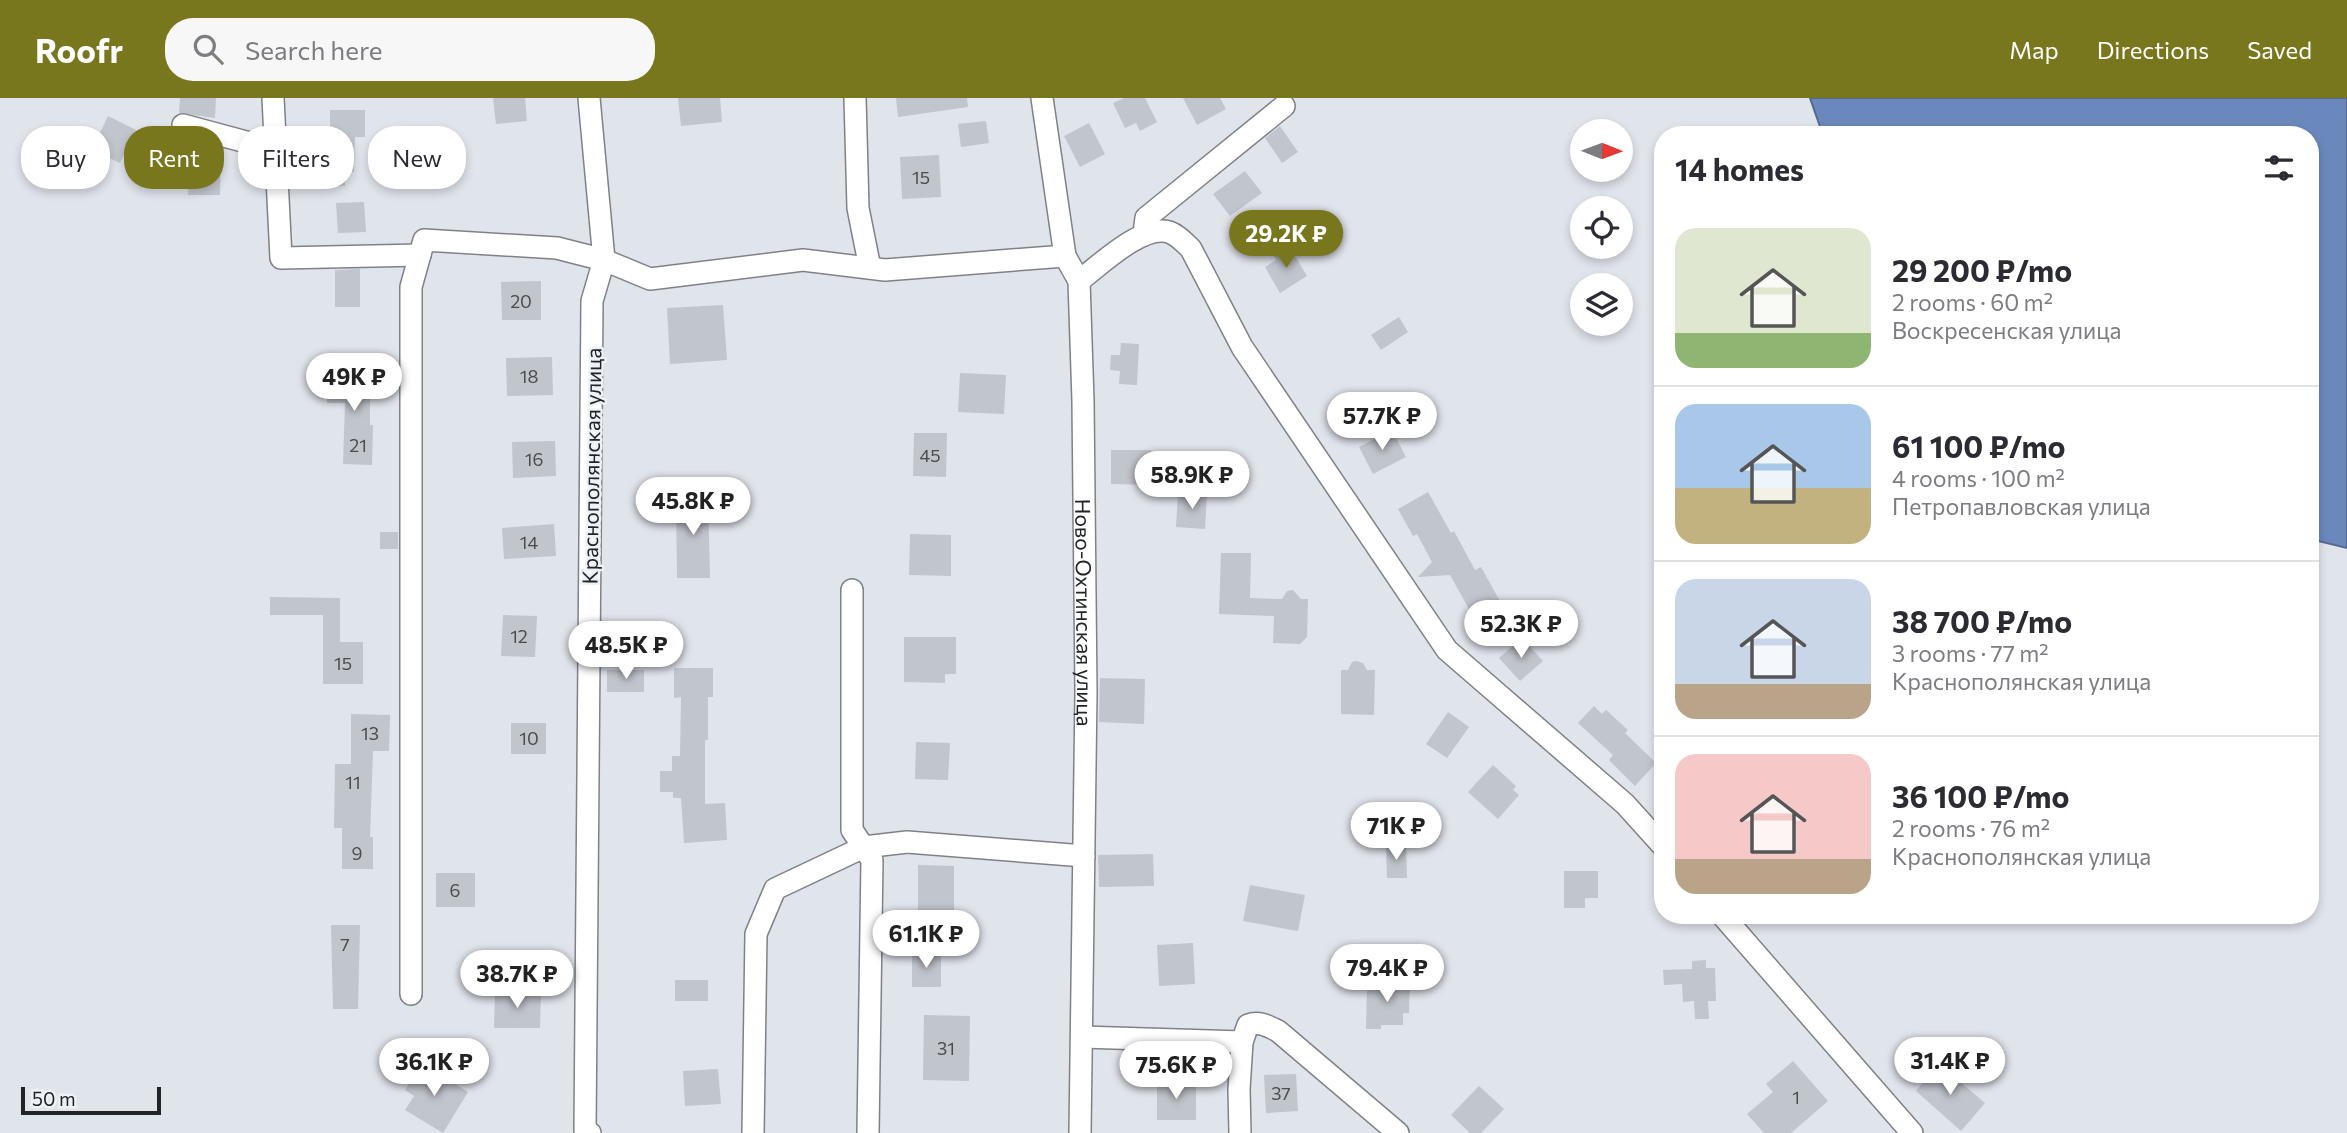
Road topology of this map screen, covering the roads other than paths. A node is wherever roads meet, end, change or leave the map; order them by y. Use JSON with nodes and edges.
{"nodes":[{"id":1,"x":273,"y":98,"type":"edge"},
{"id":2,"x":589,"y":98,"type":"edge"},
{"id":3,"x":855,"y":98,"type":"edge"},
{"id":4,"x":1042,"y":98,"type":"edge"},
{"id":5,"x":1284,"y":106,"type":"dead end"},
{"id":6,"x":183,"y":125,"type":"dead end"},
{"id":7,"x":275,"y":126,"type":"edge"},
{"id":8,"x":238,"y":140,"type":"edge"},
{"id":9,"x":278,"y":189,"type":"edge"},
{"id":10,"x":1144,"y":233,"type":"junction"},
{"id":11,"x":422,"y":248,"type":"junction"},
{"id":12,"x":1065,"y":256,"type":"junction"},
{"id":13,"x":604,"y":260,"type":"junction"},
{"id":14,"x":870,"y":268,"type":"junction"},
{"id":15,"x":1079,"y":281,"type":"junction"},
{"id":16,"x":852,"y":590,"type":"dead end"},
{"id":17,"x":1654,"y":836,"type":"edge"},
{"id":18,"x":864,"y":847,"type":"junction"},
{"id":19,"x":1084,"y":856,"type":"junction"},
{"id":20,"x":1730,"y":924,"type":"edge"},
{"id":21,"x":411,"y":994,"type":"dead end"},
{"id":22,"x":1082,"y":1037,"type":"junction"},
{"id":23,"x":1242,"y":1042,"type":"junction"},
{"id":24,"x":587,"y":1131,"type":"edge"},
{"id":25,"x":753,"y":1133,"type":"edge"},
{"id":26,"x":868,"y":1133,"type":"edge"},
{"id":27,"x":1080,"y":1133,"type":"edge"},
{"id":28,"x":1240,"y":1133,"type":"edge"},
{"id":29,"x":1398,"y":1133,"type":"edge"},
{"id":30,"x":1913,"y":1133,"type":"edge"}],
"edges":[{"from":1,"to":7,"type":"street"},
{"from":2,"to":13,"type":"street","name":"Краснополянская улица"},
{"from":3,"to":14,"type":"street"},
{"from":4,"to":12,"type":"street","name":"Ново-Охтинская улица"},
{"from":5,"to":10,"type":"street"},
{"from":6,"to":8,"type":"street"},
{"from":9,"to":11,"type":"street"},
{"from":10,"to":15,"type":"street"},
{"from":10,"to":17,"type":"street"},
{"from":11,"to":13,"type":"street"},
{"from":11,"to":21,"type":"street"},
{"from":12,"to":14,"type":"street"},
{"from":12,"to":15,"type":"street","name":"Ново-Охтинская улица"},
{"from":13,"to":14,"type":"street"},
{"from":13,"to":24,"type":"street","name":"Краснополянская улица"},
{"from":15,"to":19,"type":"street","name":"Ново-Охтинская улица"},
{"from":16,"to":18,"type":"street"},
{"from":18,"to":19,"type":"street"},
{"from":18,"to":25,"type":"street"},
{"from":18,"to":26,"type":"street"},
{"from":19,"to":22,"type":"street","name":"Ново-Охтинская улица"},
{"from":20,"to":30,"type":"street"},
{"from":22,"to":23,"type":"street"},
{"from":22,"to":27,"type":"street","name":"Ново-Охтинская улица"},
{"from":23,"to":28,"type":"street"},
{"from":23,"to":29,"type":"street"}]}
